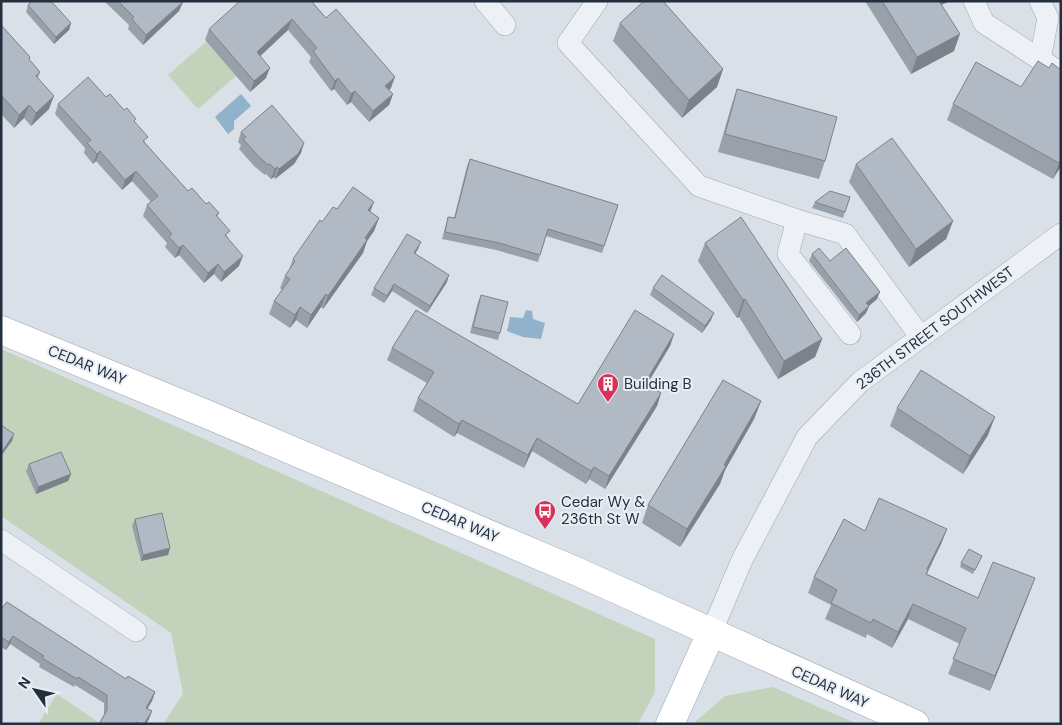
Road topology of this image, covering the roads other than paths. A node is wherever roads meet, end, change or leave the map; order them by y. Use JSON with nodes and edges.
{"nodes":[{"id":1,"x":485,"y":1,"type":"edge"},
{"id":2,"x":598,"y":1,"type":"edge"},
{"id":3,"x":974,"y":1,"type":"edge"},
{"id":4,"x":1040,"y":1,"type":"edge"},
{"id":5,"x":506,"y":24,"type":"dead end"},
{"id":6,"x":1040,"y":59,"type":"junction"},
{"id":7,"x":1061,"y":73,"type":"edge"},
{"id":8,"x":797,"y":220,"type":"junction"},
{"id":9,"x":1061,"y":234,"type":"edge"},
{"id":10,"x":1,"y":330,"type":"edge"},
{"id":11,"x":850,"y":334,"type":"dead end"},
{"id":12,"x":920,"y":336,"type":"junction"},
{"id":13,"x":1,"y":540,"type":"edge"},
{"id":14,"x":136,"y":631,"type":"dead end"},
{"id":15,"x":712,"y":633,"type":"junction"},
{"id":16,"x":670,"y":724,"type":"edge"},
{"id":17,"x":915,"y":724,"type":"edge"}],
"edges":[{"from":1,"to":5,"type":"street"},
{"from":2,"to":8,"type":"street"},
{"from":3,"to":6,"type":"street"},
{"from":4,"to":6,"type":"street"},
{"from":6,"to":7,"type":"street"},
{"from":8,"to":11,"type":"street"},
{"from":8,"to":12,"type":"street"},
{"from":9,"to":12,"type":"street","name":"236TH STREET SOUTHWEST"},
{"from":10,"to":15,"type":"main road","name":"CEDAR WAY"},
{"from":12,"to":15,"type":"street","name":"236TH STREET SOUTHWEST"},
{"from":13,"to":14,"type":"street"},
{"from":15,"to":16,"type":"main road","name":"236TH STREET SOUTHWEST"},
{"from":15,"to":17,"type":"main road","name":"CEDAR WAY"}]}
